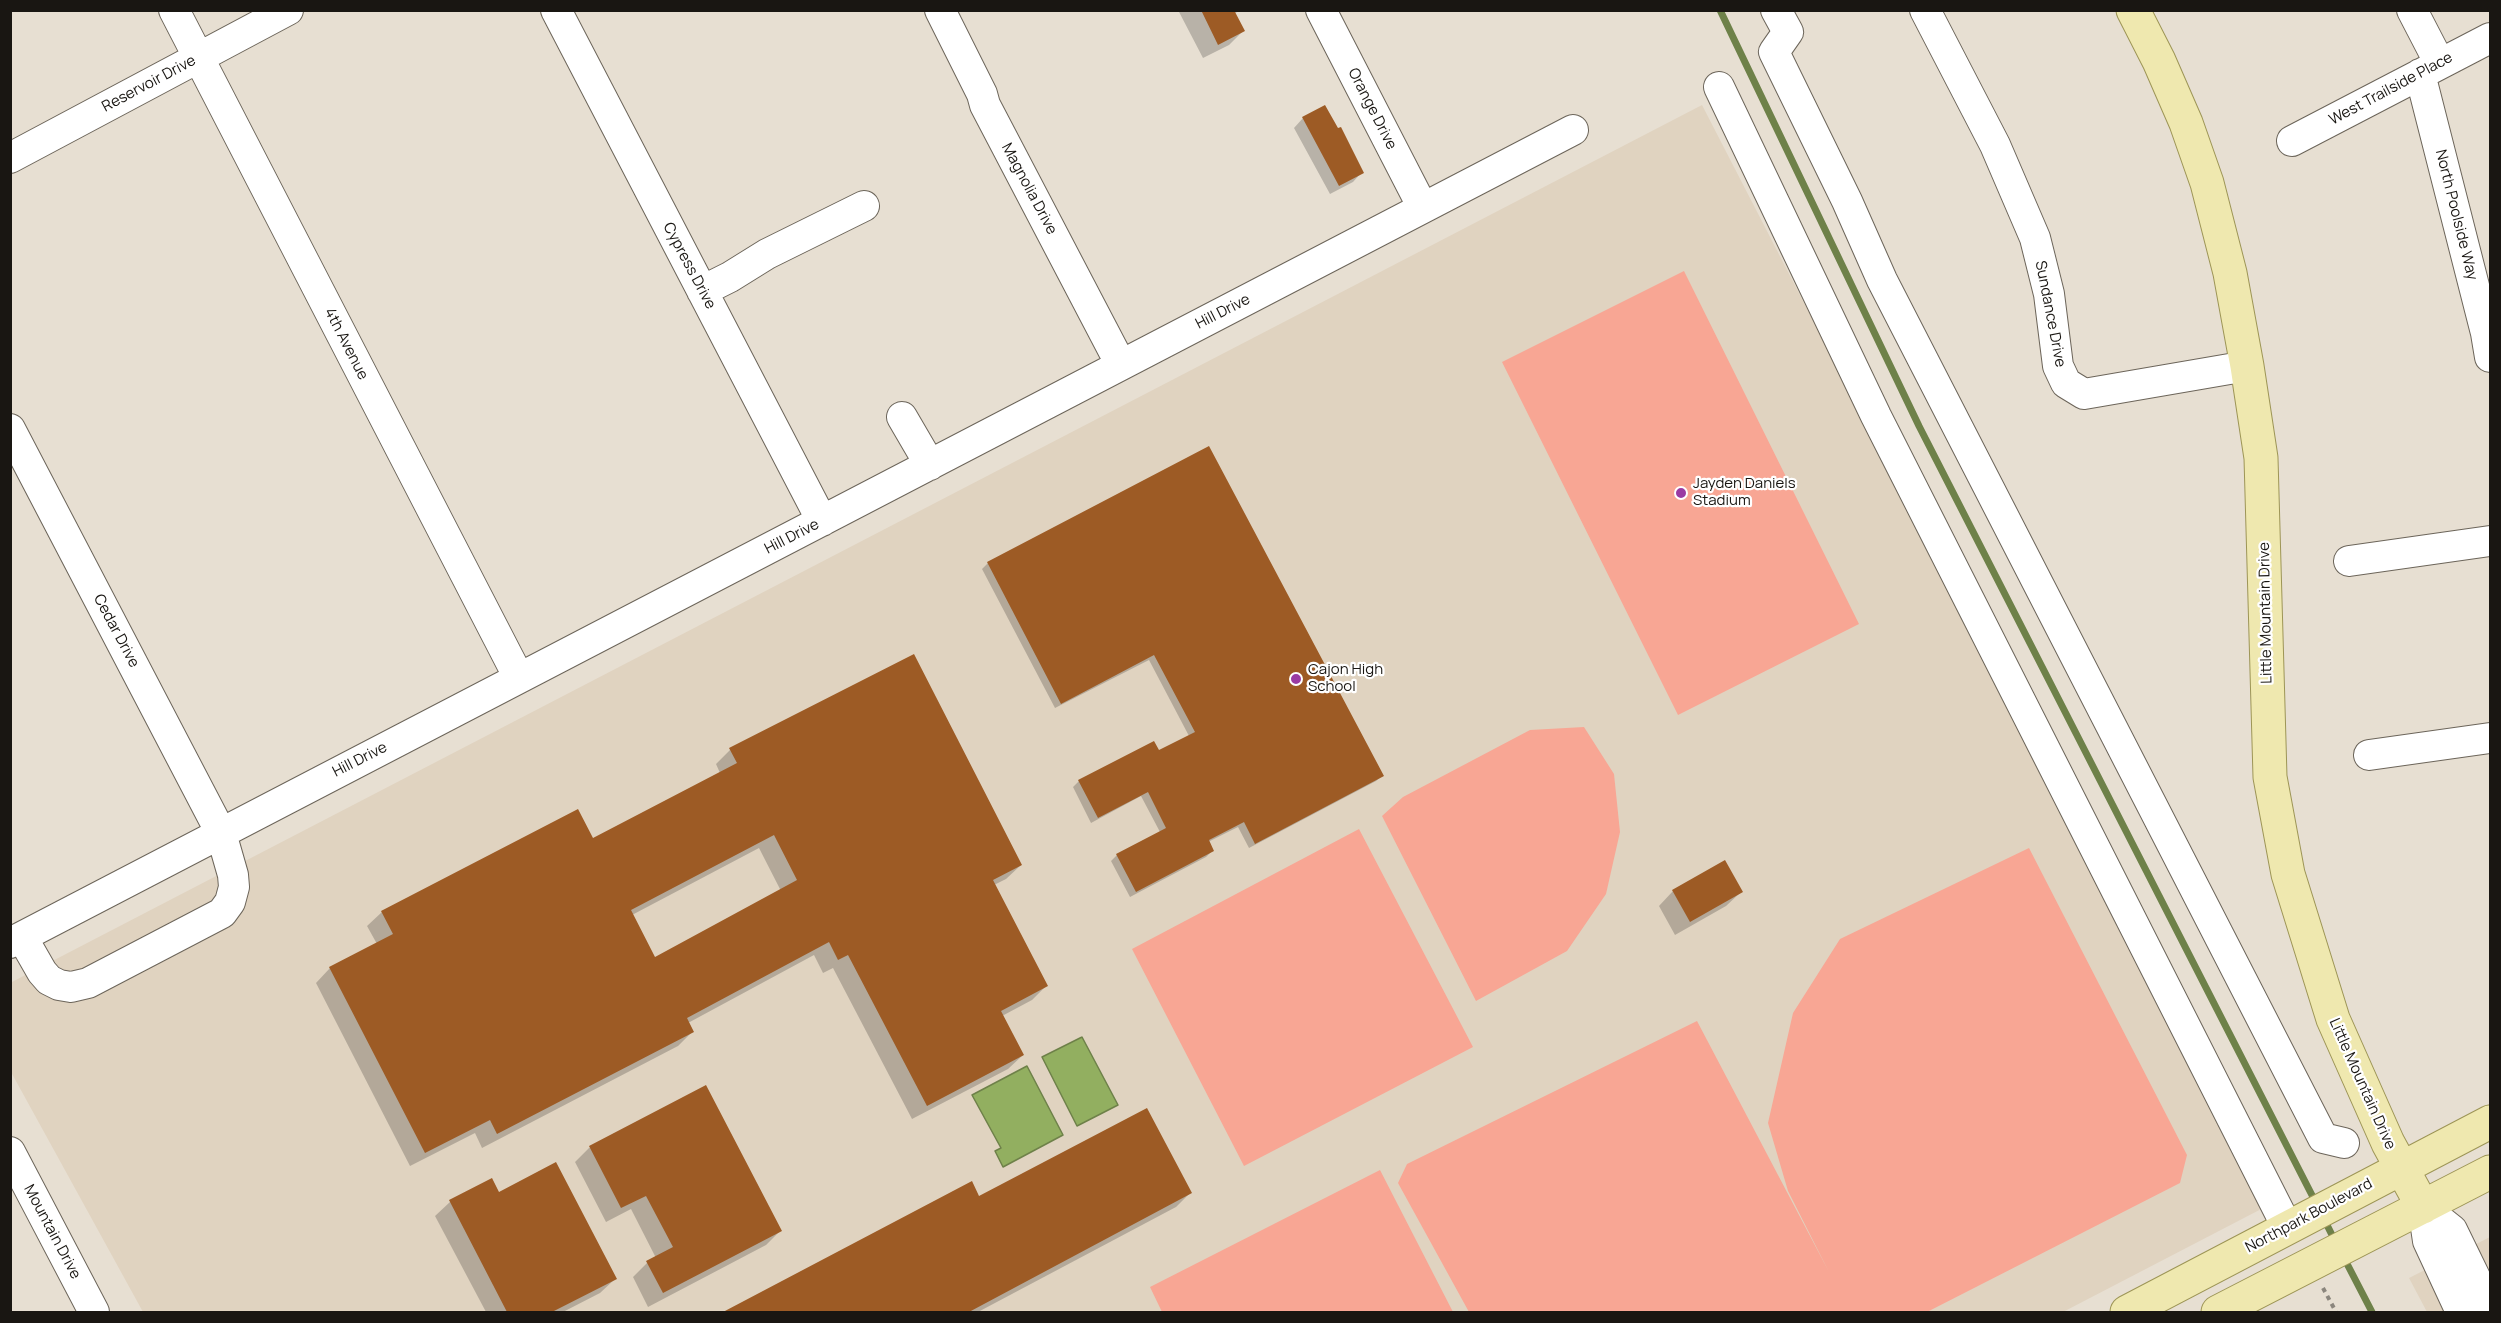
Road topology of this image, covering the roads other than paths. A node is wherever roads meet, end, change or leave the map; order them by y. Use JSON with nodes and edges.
{"nodes":[{"id":1,"x":174,"y":10,"type":"edge"},
{"id":2,"x":288,"y":10,"type":"edge"},
{"id":3,"x":556,"y":10,"type":"edge"},
{"id":4,"x":940,"y":10,"type":"edge"},
{"id":5,"x":1321,"y":10,"type":"edge"},
{"id":6,"x":1776,"y":10,"type":"edge"},
{"id":7,"x":1925,"y":10,"type":"edge"},
{"id":8,"x":2133,"y":10,"type":"edge"},
{"id":9,"x":2412,"y":10,"type":"edge"},
{"id":10,"x":2490,"y":38,"type":"edge"},
{"id":11,"x":198,"y":58,"type":"junction"},
{"id":12,"x":2430,"y":69,"type":"junction"},
{"id":13,"x":1719,"y":87,"type":"dead end"},
{"id":14,"x":1573,"y":130,"type":"dead end"},
{"id":15,"x":2292,"y":141,"type":"dead end"},
{"id":16,"x":10,"y":158,"type":"edge"},
{"id":17,"x":864,"y":206,"type":"dead end"},
{"id":18,"x":1423,"y":208,"type":"junction"},
{"id":19,"x":702,"y":291,"type":"junction"},
{"id":20,"x":2490,"y":357,"type":"edge"},
{"id":21,"x":1121,"y":365,"type":"junction"},
{"id":22,"x":2247,"y":366,"type":"junction"},
{"id":23,"x":903,"y":417,"type":"dead end"},
{"id":24,"x":13,"y":439,"type":"edge"},
{"id":25,"x":930,"y":465,"type":"junction"},
{"id":26,"x":822,"y":521,"type":"junction"},
{"id":27,"x":2490,"y":541,"type":"edge"},
{"id":28,"x":2349,"y":561,"type":"dead end"},
{"id":29,"x":519,"y":678,"type":"junction"},
{"id":30,"x":2490,"y":738,"type":"edge"},
{"id":31,"x":2369,"y":755,"type":"dead end"},
{"id":32,"x":221,"y":832,"type":"junction"},
{"id":33,"x":16,"y":940,"type":"edge"},
{"id":34,"x":2490,"y":1122,"type":"edge"},
{"id":35,"x":2344,"y":1143,"type":"dead end"},
{"id":36,"x":10,"y":1152,"type":"edge"},
{"id":37,"x":2401,"y":1168,"type":"junction"},
{"id":38,"x":2490,"y":1172,"type":"edge"},
{"id":39,"x":2423,"y":1208,"type":"junction"},
{"id":40,"x":2293,"y":1224,"type":"junction"},
{"id":41,"x":2490,"y":1308,"type":"edge"},
{"id":42,"x":94,"y":1312,"type":"edge"},
{"id":43,"x":2127,"y":1312,"type":"edge"},
{"id":44,"x":2218,"y":1312,"type":"edge"},
{"id":45,"x":2461,"y":1312,"type":"edge"}],
"edges":[{"from":1,"to":11,"type":"street","name":"4th Avenue"},
{"from":2,"to":11,"type":"street","name":"Reservoir Drive"},
{"from":3,"to":19,"type":"street","name":"Cypress Drive"},
{"from":4,"to":21,"type":"street","name":"Magnolia Drive"},
{"from":5,"to":18,"type":"street","name":"Orange Drive"},
{"from":6,"to":35,"type":"street"},
{"from":7,"to":22,"type":"street","name":"Sundance Drive"},
{"from":8,"to":22,"type":"main road","name":"Little Mountain Drive"},
{"from":9,"to":12,"type":"street","name":"North Poolside Way"},
{"from":10,"to":12,"type":"street","name":"West Trailside Place"},
{"from":11,"to":16,"type":"street","name":"Reservoir Drive"},
{"from":11,"to":29,"type":"street","name":"4th Avenue"},
{"from":12,"to":15,"type":"street","name":"West Trailside Place"},
{"from":12,"to":20,"type":"street","name":"North Poolside Way"},
{"from":13,"to":40,"type":"street"},
{"from":14,"to":18,"type":"street","name":"Hill Drive"},
{"from":17,"to":19,"type":"street"},
{"from":18,"to":21,"type":"street","name":"Hill Drive"},
{"from":19,"to":26,"type":"street","name":"Cypress Drive"},
{"from":21,"to":25,"type":"street","name":"Hill Drive"},
{"from":22,"to":37,"type":"main road","name":"Little Mountain Drive"},
{"from":23,"to":25,"type":"street"},
{"from":24,"to":32,"type":"street","name":"Cedar Drive"},
{"from":25,"to":26,"type":"street","name":"Hill Drive"},
{"from":26,"to":29,"type":"street","name":"Hill Drive"},
{"from":27,"to":28,"type":"street"},
{"from":29,"to":32,"type":"street","name":"Hill Drive"},
{"from":30,"to":31,"type":"street"},
{"from":32,"to":33,"type":"street","name":"Hill Drive"},
{"from":32,"to":33,"type":"street","name":"Cedar Drive"},
{"from":34,"to":37,"type":"main road","name":"Northpark Boulevard"},
{"from":36,"to":42,"type":"street","name":"Mountain Drive"},
{"from":37,"to":39,"type":"main road","name":"Little Mountain Drive"},
{"from":37,"to":40,"type":"main road","name":"Northpark Boulevard"},
{"from":38,"to":39,"type":"main road"},
{"from":39,"to":41,"type":"street"},
{"from":39,"to":44,"type":"main road"},
{"from":39,"to":45,"type":"street"},
{"from":40,"to":43,"type":"main road","name":"Northpark Boulevard"}]}
